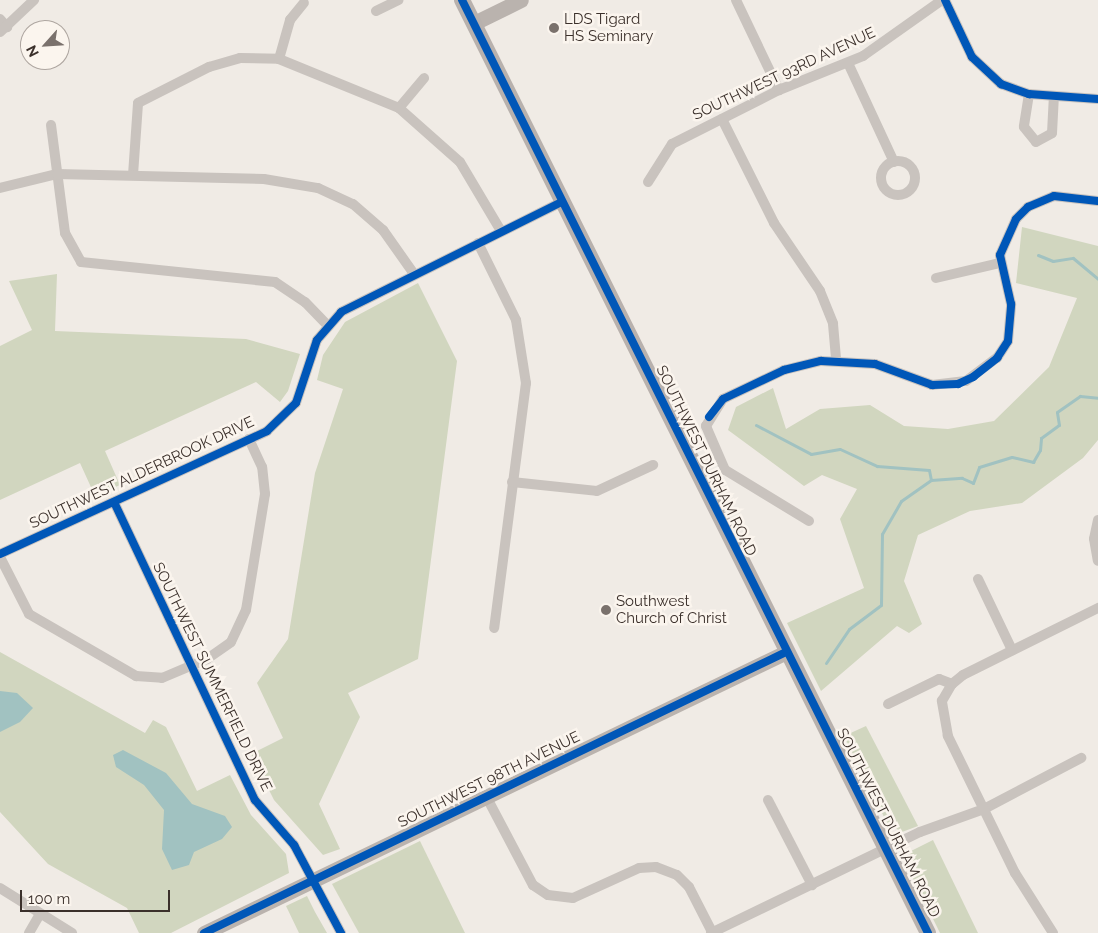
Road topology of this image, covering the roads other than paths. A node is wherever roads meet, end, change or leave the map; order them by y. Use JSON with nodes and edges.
{"nodes":[{"id":1,"x":34,"y":0,"type":"edge"},
{"id":2,"x":399,"y":0,"type":"edge"},
{"id":3,"x":462,"y":0,"type":"edge"},
{"id":4,"x":521,"y":0,"type":"edge"},
{"id":5,"x":736,"y":0,"type":"edge"},
{"id":6,"x":944,"y":0,"type":"edge"},
{"id":7,"x":304,"y":3,"type":"dead end"},
{"id":8,"x":376,"y":11,"type":"dead end"},
{"id":9,"x":474,"y":23,"type":"junction"},
{"id":10,"x":2,"y":26,"type":"edge"},
{"id":11,"x":279,"y":59,"type":"junction"},
{"id":12,"x":848,"y":63,"type":"junction"},
{"id":13,"x":424,"y":78,"type":"dead end"},
{"id":14,"x":779,"y":90,"type":"junction"},
{"id":15,"x":1029,"y":94,"type":"junction"},
{"id":16,"x":1054,"y":98,"type":"junction"},
{"id":17,"x":1098,"y":99,"type":"edge"},
{"id":18,"x":399,"y":108,"type":"junction"},
{"id":19,"x":722,"y":119,"type":"junction"},
{"id":20,"x":51,"y":125,"type":"dead end"},
{"id":21,"x":894,"y":162,"type":"dead end"},
{"id":22,"x":58,"y":174,"type":"junction"},
{"id":23,"x":132,"y":175,"type":"junction"},
{"id":24,"x":648,"y":182,"type":"dead end"},
{"id":25,"x":0,"y":188,"type":"edge"},
{"id":26,"x":562,"y":202,"type":"junction"},
{"id":27,"x":1098,"y":202,"type":"edge"},
{"id":28,"x":501,"y":231,"type":"junction"},
{"id":29,"x":478,"y":243,"type":"junction"},
{"id":30,"x":1000,"y":263,"type":"junction"},
{"id":31,"x":414,"y":274,"type":"junction"},
{"id":32,"x":936,"y":278,"type":"dead end"},
{"id":33,"x":327,"y":325,"type":"junction"},
{"id":34,"x":836,"y":360,"type":"junction"},
{"id":35,"x":249,"y":440,"type":"junction"},
{"id":36,"x":653,"y":465,"type":"dead end"},
{"id":37,"x":512,"y":482,"type":"junction"},
{"id":38,"x":114,"y":502,"type":"junction"},
{"id":39,"x":1098,"y":520,"type":"edge"},
{"id":40,"x":809,"y":521,"type":"dead end"},
{"id":41,"x":0,"y":556,"type":"edge"},
{"id":42,"x":1098,"y":561,"type":"edge"},
{"id":43,"x":978,"y":579,"type":"dead end"},
{"id":44,"x":1098,"y":608,"type":"edge"},
{"id":45,"x":494,"y":628,"type":"dead end"},
{"id":46,"x":1012,"y":650,"type":"junction"},
{"id":47,"x":786,"y":652,"type":"junction"},
{"id":48,"x":192,"y":666,"type":"junction"},
{"id":49,"x":952,"y":684,"type":"junction"},
{"id":50,"x":888,"y":704,"type":"dead end"},
{"id":51,"x":1081,"y":758,"type":"dead end"},
{"id":52,"x":486,"y":796,"type":"junction"},
{"id":53,"x":768,"y":800,"type":"dead end"},
{"id":54,"x":984,"y":809,"type":"junction"},
{"id":55,"x":886,"y":849,"type":"junction"},
{"id":56,"x":313,"y":880,"type":"junction"},
{"id":57,"x":812,"y":885,"type":"junction"},
{"id":58,"x":0,"y":888,"type":"edge"},
{"id":59,"x":40,"y":914,"type":"junction"},
{"id":60,"x":711,"y":932,"type":"edge"},
{"id":61,"x":29,"y":933,"type":"edge"},
{"id":62,"x":72,"y":933,"type":"edge"},
{"id":63,"x":204,"y":933,"type":"edge"},
{"id":64,"x":341,"y":933,"type":"edge"},
{"id":65,"x":928,"y":933,"type":"edge"},
{"id":66,"x":1053,"y":933,"type":"edge"}],
"edges":[{"from":1,"to":10,"type":"street"},
{"from":2,"to":8,"type":"street"},
{"from":3,"to":9,"type":"main road","name":"SOUTHWEST DURHAM ROAD"},
{"from":4,"to":9,"type":"street"},
{"from":5,"to":14,"type":"street"},
{"from":6,"to":12,"type":"street","name":"SOUTHWEST 93RD AVENUE"},
{"from":6,"to":15,"type":"street"},
{"from":7,"to":11,"type":"street"},
{"from":9,"to":26,"type":"main road","name":"SOUTHWEST DURHAM ROAD"},
{"from":11,"to":18,"type":"street"},
{"from":11,"to":23,"type":"street"},
{"from":12,"to":14,"type":"street","name":"SOUTHWEST 93RD AVENUE"},
{"from":12,"to":21,"type":"street"},
{"from":13,"to":18,"type":"street"},
{"from":14,"to":19,"type":"street","name":"SOUTHWEST 93RD AVENUE"},
{"from":15,"to":16,"type":"street"},
{"from":15,"to":16,"type":"street"},
{"from":16,"to":17,"type":"street"},
{"from":18,"to":28,"type":"street"},
{"from":19,"to":24,"type":"street","name":"SOUTHWEST 93RD AVENUE"},
{"from":19,"to":34,"type":"street"},
{"from":20,"to":22,"type":"street"},
{"from":22,"to":23,"type":"street"},
{"from":22,"to":25,"type":"street"},
{"from":22,"to":33,"type":"street"},
{"from":23,"to":31,"type":"street"},
{"from":26,"to":28,"type":"street","name":"SOUTHWEST ALDERBROOK DRIVE"},
{"from":26,"to":47,"type":"main road","name":"SOUTHWEST DURHAM ROAD"},
{"from":27,"to":30,"type":"street"},
{"from":28,"to":29,"type":"street","name":"SOUTHWEST ALDERBROOK DRIVE"},
{"from":29,"to":31,"type":"street","name":"SOUTHWEST ALDERBROOK DRIVE"},
{"from":29,"to":37,"type":"street"},
{"from":30,"to":32,"type":"street"},
{"from":30,"to":34,"type":"street"},
{"from":31,"to":33,"type":"street","name":"SOUTHWEST ALDERBROOK DRIVE"},
{"from":33,"to":35,"type":"street","name":"SOUTHWEST ALDERBROOK DRIVE"},
{"from":34,"to":40,"type":"street"},
{"from":35,"to":38,"type":"street","name":"SOUTHWEST ALDERBROOK DRIVE"},
{"from":35,"to":48,"type":"street"},
{"from":36,"to":37,"type":"street"},
{"from":37,"to":45,"type":"street"},
{"from":38,"to":41,"type":"street","name":"SOUTHWEST ALDERBROOK DRIVE"},
{"from":38,"to":48,"type":"street","name":"SOUTHWEST SUMMERFIELD DRIVE"},
{"from":39,"to":42,"type":"street"},
{"from":41,"to":48,"type":"street"},
{"from":43,"to":46,"type":"street"},
{"from":44,"to":46,"type":"street"},
{"from":46,"to":49,"type":"street"},
{"from":47,"to":52,"type":"street","name":"SOUTHWEST 98TH AVENUE"},
{"from":47,"to":55,"type":"main road","name":"SOUTHWEST DURHAM ROAD"},
{"from":48,"to":56,"type":"street","name":"SOUTHWEST SUMMERFIELD DRIVE"},
{"from":49,"to":50,"type":"street"},
{"from":49,"to":54,"type":"street"},
{"from":51,"to":54,"type":"street"},
{"from":52,"to":56,"type":"street","name":"SOUTHWEST 98TH AVENUE"},
{"from":52,"to":60,"type":"street"},
{"from":53,"to":57,"type":"street"},
{"from":54,"to":55,"type":"street"},
{"from":54,"to":66,"type":"street"},
{"from":55,"to":57,"type":"street"},
{"from":55,"to":65,"type":"main road","name":"SOUTHWEST DURHAM ROAD"},
{"from":56,"to":63,"type":"street","name":"SOUTHWEST 98TH AVENUE"},
{"from":56,"to":64,"type":"street","name":"SOUTHWEST SUMMERFIELD DRIVE"},
{"from":57,"to":60,"type":"street"},
{"from":58,"to":59,"type":"street"},
{"from":59,"to":61,"type":"street"},
{"from":59,"to":62,"type":"street"}]}
